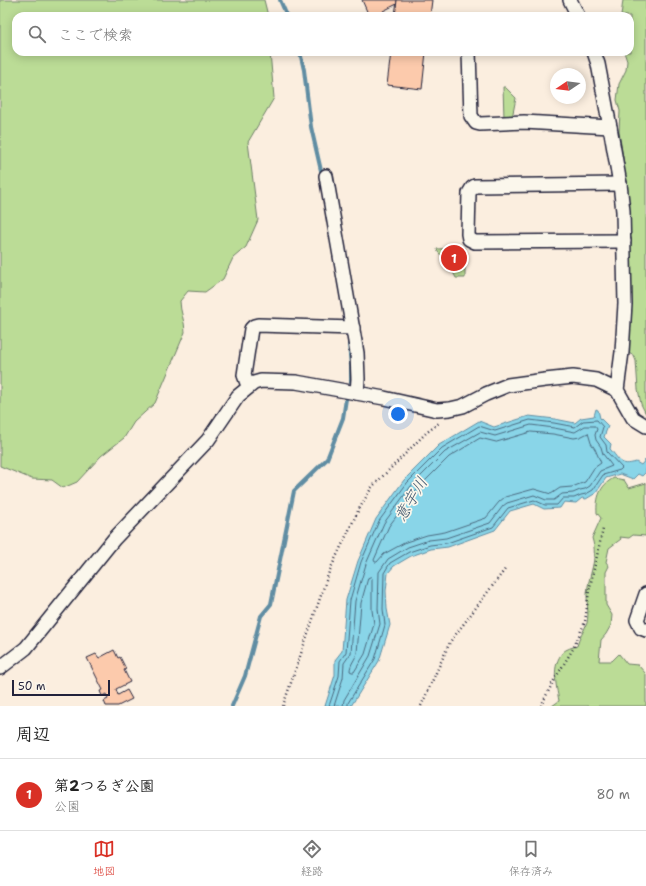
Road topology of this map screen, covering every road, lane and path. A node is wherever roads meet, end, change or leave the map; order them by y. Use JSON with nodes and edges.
{"nodes":[{"id":1,"x":570,"y":0,"type":"edge"},
{"id":2,"x":576,"y":12,"type":"edge"},
{"id":3,"x":469,"y":56,"type":"edge"},
{"id":4,"x":595,"y":56,"type":"edge"},
{"id":5,"x":610,"y":127,"type":"junction"},
{"id":6,"x":326,"y":176,"type":"dead end"},
{"id":7,"x":620,"y":184,"type":"junction"},
{"id":8,"x":624,"y":241,"type":"junction"},
{"id":9,"x":349,"y":328,"type":"junction"},
{"id":10,"x":248,"y":386,"type":"junction"},
{"id":11,"x":617,"y":390,"type":"junction"},
{"id":12,"x":357,"y":393,"type":"junction"},
{"id":13,"x":450,"y":409,"type":"junction"},
{"id":14,"x":646,"y":426,"type":"edge"},
{"id":15,"x":602,"y":529,"type":"dead end"},
{"id":16,"x":506,"y":568,"type":"dead end"},
{"id":17,"x":646,"y":594,"type":"edge"},
{"id":18,"x":646,"y":630,"type":"edge"},
{"id":19,"x":0,"y":668,"type":"edge"},
{"id":20,"x":283,"y":706,"type":"edge"},
{"id":21,"x":421,"y":706,"type":"edge"},
{"id":22,"x":541,"y":706,"type":"edge"}],
"edges":[{"from":1,"to":2,"type":"street"},
{"from":3,"to":5,"type":"street"},
{"from":4,"to":5,"type":"street"},
{"from":5,"to":7,"type":"street"},
{"from":6,"to":9,"type":"street"},
{"from":7,"to":8,"type":"street"},
{"from":7,"to":8,"type":"street"},
{"from":8,"to":11,"type":"street"},
{"from":9,"to":10,"type":"street"},
{"from":9,"to":12,"type":"street"},
{"from":10,"to":12,"type":"street"},
{"from":10,"to":19,"type":"street"},
{"from":11,"to":13,"type":"street"},
{"from":11,"to":14,"type":"street"},
{"from":12,"to":13,"type":"street"},
{"from":13,"to":20,"type":"path"},
{"from":15,"to":22,"type":"path"},
{"from":16,"to":21,"type":"path"},
{"from":17,"to":18,"type":"street"}]}
